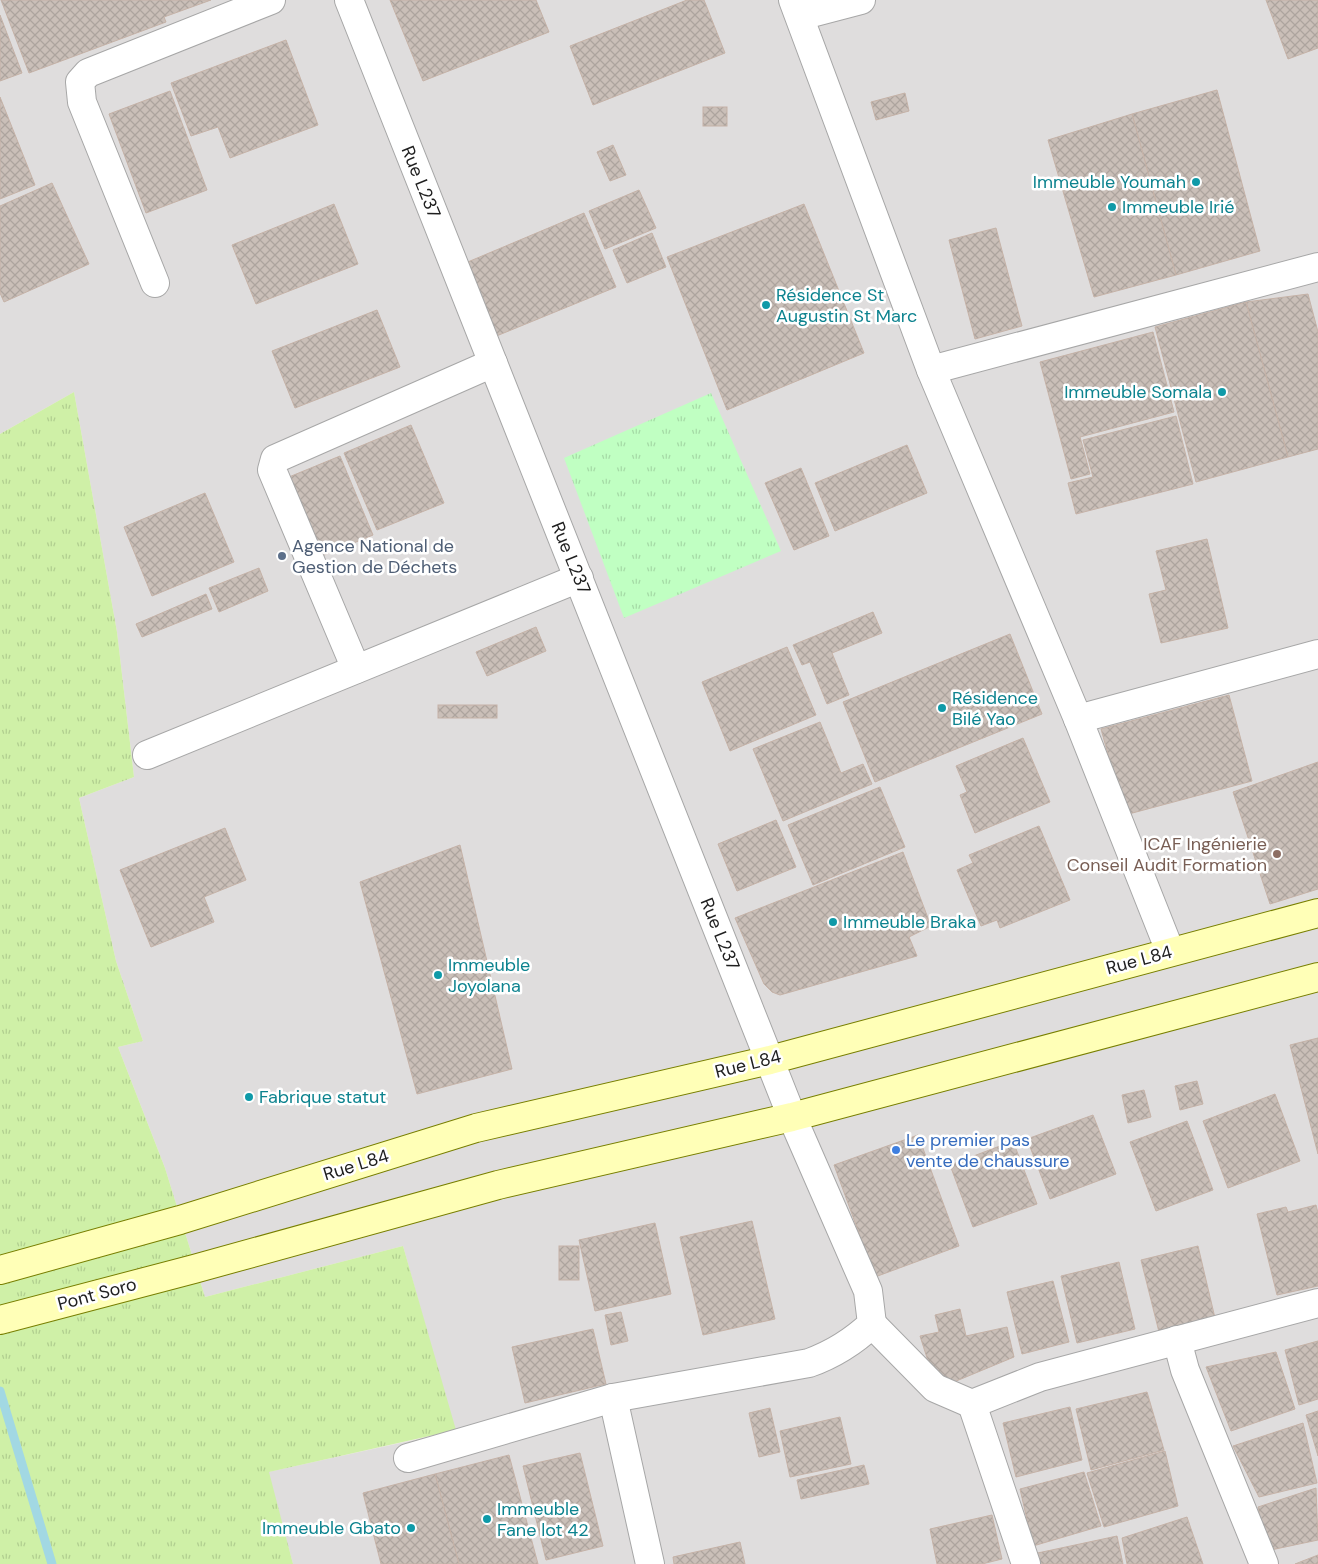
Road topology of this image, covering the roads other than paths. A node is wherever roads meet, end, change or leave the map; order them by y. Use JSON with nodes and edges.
{"nodes":[{"id":1,"x":271,"y":0,"type":"edge"},
{"id":2,"x":349,"y":0,"type":"edge"},
{"id":3,"x":861,"y":0,"type":"edge"},
{"id":4,"x":796,"y":8,"type":"edge"},
{"id":5,"x":1318,"y":267,"type":"edge"},
{"id":6,"x":155,"y":283,"type":"dead end"},
{"id":7,"x":493,"y":363,"type":"junction"},
{"id":8,"x":931,"y":370,"type":"junction"},
{"id":9,"x":579,"y":578,"type":"junction"},
{"id":10,"x":1318,"y":654,"type":"edge"},
{"id":11,"x":356,"y":669,"type":"junction"},
{"id":12,"x":1078,"y":719,"type":"junction"},
{"id":13,"x":147,"y":755,"type":"dead end"},
{"id":14,"x":1318,"y":913,"type":"edge"},
{"id":15,"x":1170,"y":951,"type":"junction"},
{"id":16,"x":1318,"y":977,"type":"edge"},
{"id":17,"x":770,"y":1060,"type":"junction"},
{"id":18,"x":792,"y":1116,"type":"junction"},
{"id":19,"x":0,"y":1270,"type":"edge"},
{"id":20,"x":1318,"y":1302,"type":"edge"},
{"id":21,"x":0,"y":1320,"type":"edge"},
{"id":22,"x":872,"y":1324,"type":"junction"},
{"id":23,"x":1177,"y":1340,"type":"junction"},
{"id":24,"x":614,"y":1398,"type":"junction"},
{"id":25,"x":972,"y":1404,"type":"junction"},
{"id":26,"x":408,"y":1458,"type":"dead end"},
{"id":27,"x":650,"y":1564,"type":"edge"},
{"id":28,"x":1026,"y":1564,"type":"edge"},
{"id":29,"x":1264,"y":1564,"type":"edge"}],
"edges":[{"from":1,"to":6,"type":"street"},
{"from":2,"to":7,"type":"street","name":"Rue L237"},
{"from":3,"to":4,"type":"street"},
{"from":4,"to":8,"type":"street"},
{"from":5,"to":8,"type":"street"},
{"from":7,"to":9,"type":"street","name":"Rue L237"},
{"from":7,"to":11,"type":"street"},
{"from":8,"to":12,"type":"street"},
{"from":9,"to":11,"type":"street"},
{"from":9,"to":17,"type":"street","name":"Rue L237"},
{"from":10,"to":12,"type":"street"},
{"from":11,"to":13,"type":"street"},
{"from":12,"to":15,"type":"street"},
{"from":14,"to":15,"type":"main road","name":"Rue L84"},
{"from":15,"to":17,"type":"main road","name":"Rue L84"},
{"from":16,"to":18,"type":"main road"},
{"from":17,"to":18,"type":"street","name":"Rue L237"},
{"from":17,"to":19,"type":"main road","name":"Rue L84"},
{"from":18,"to":21,"type":"main road","name":"Pont Soro"},
{"from":18,"to":22,"type":"street","name":"Rue L237"},
{"from":20,"to":23,"type":"street"},
{"from":22,"to":24,"type":"street"},
{"from":22,"to":25,"type":"street"},
{"from":23,"to":25,"type":"street"},
{"from":23,"to":29,"type":"street"},
{"from":24,"to":26,"type":"street"},
{"from":24,"to":27,"type":"street"},
{"from":25,"to":28,"type":"street"}]}
